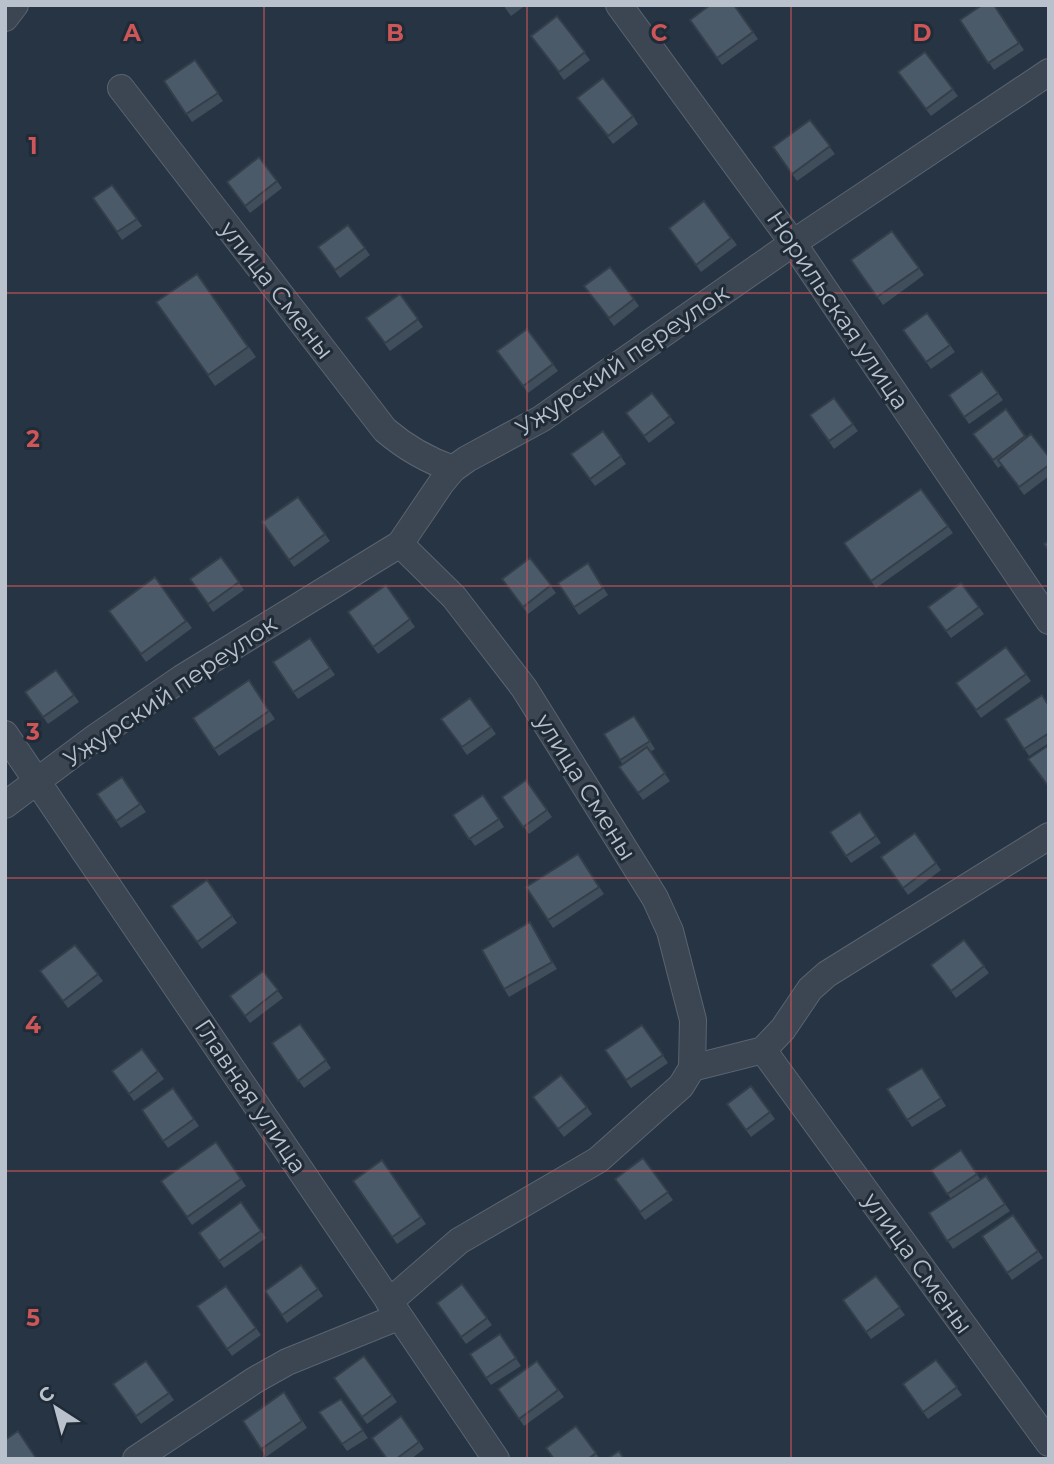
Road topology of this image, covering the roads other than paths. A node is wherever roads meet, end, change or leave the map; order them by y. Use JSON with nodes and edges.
{"nodes":[{"id":1,"x":15,"y":5,"type":"edge"},
{"id":2,"x":619,"y":5,"type":"edge"},
{"id":3,"x":5,"y":18,"type":"edge"},
{"id":4,"x":1049,"y":72,"type":"edge"},
{"id":5,"x":121,"y":88,"type":"dead end"},
{"id":6,"x":793,"y":243,"type":"junction"},
{"id":7,"x":453,"y":469,"type":"junction"},
{"id":8,"x":400,"y":544,"type":"junction"},
{"id":9,"x":1049,"y":621,"type":"edge"},
{"id":10,"x":5,"y":734,"type":"edge"},
{"id":11,"x":39,"y":781,"type":"junction"},
{"id":12,"x":5,"y":805,"type":"edge"},
{"id":13,"x":1049,"y":836,"type":"edge"},
{"id":14,"x":763,"y":1050,"type":"junction"},
{"id":15,"x":692,"y":1068,"type":"junction"},
{"id":16,"x":394,"y":1309,"type":"junction"},
{"id":17,"x":1049,"y":1443,"type":"edge"},
{"id":18,"x":136,"y":1459,"type":"edge"},
{"id":19,"x":496,"y":1459,"type":"edge"}],
"edges":[{"from":1,"to":3,"type":"street"},
{"from":2,"to":6,"type":"street","name":"Норильская улица"},
{"from":4,"to":6,"type":"street","name":"Ужурский переулок"},
{"from":5,"to":7,"type":"street","name":"улица Смены"},
{"from":6,"to":7,"type":"street","name":"Ужурский переулок"},
{"from":6,"to":9,"type":"street","name":"Норильская улица"},
{"from":7,"to":8,"type":"street","name":"Ужурский переулок"},
{"from":8,"to":11,"type":"street","name":"Ужурский переулок"},
{"from":8,"to":15,"type":"street","name":"улица Смены"},
{"from":10,"to":11,"type":"street","name":"Главная улица"},
{"from":11,"to":12,"type":"street","name":"Ужурский переулок"},
{"from":11,"to":16,"type":"street","name":"Главная улица"},
{"from":13,"to":14,"type":"street"},
{"from":14,"to":15,"type":"street"},
{"from":14,"to":17,"type":"street","name":"улица Смены"},
{"from":15,"to":16,"type":"street"},
{"from":16,"to":18,"type":"street"},
{"from":16,"to":19,"type":"street","name":"Главная улица"}]}
